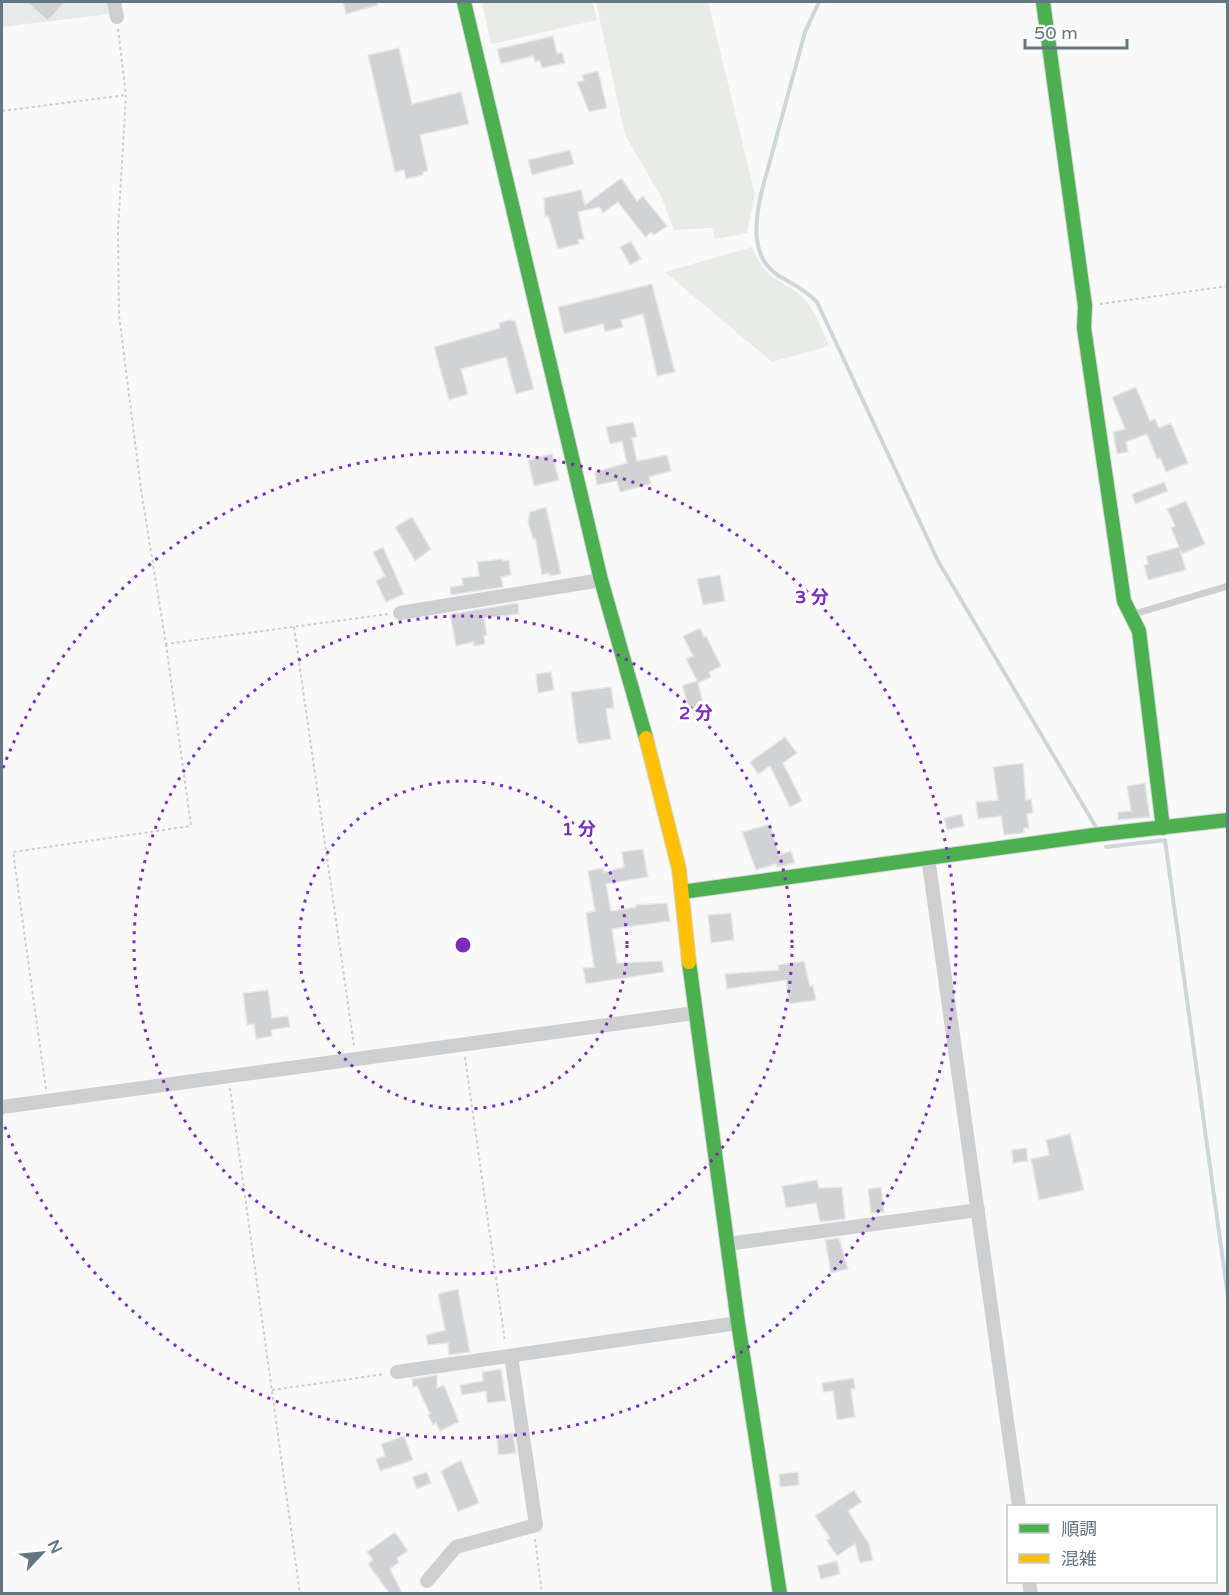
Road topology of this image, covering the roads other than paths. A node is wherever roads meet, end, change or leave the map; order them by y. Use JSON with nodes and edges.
{"nodes":[{"id":1,"x":114,"y":2,"type":"edge"},
{"id":2,"x":465,"y":2,"type":"edge"},
{"id":3,"x":1043,"y":2,"type":"edge"},
{"id":4,"x":117,"y":17,"type":"road end"},
{"id":5,"x":601,"y":580,"type":"junction"},
{"id":6,"x":1227,"y":586,"type":"edge"},
{"id":7,"x":400,"y":613,"type":"road end"},
{"id":8,"x":1131,"y":615,"type":"junction"},
{"id":9,"x":1227,"y":819,"type":"edge"},
{"id":10,"x":1163,"y":828,"type":"junction"},
{"id":11,"x":928,"y":858,"type":"junction"},
{"id":12,"x":682,"y":892,"type":"junction"},
{"id":13,"x":695,"y":1013,"type":"junction"},
{"id":14,"x":2,"y":1107,"type":"edge"},
{"id":15,"x":978,"y":1210,"type":"junction"},
{"id":16,"x":727,"y":1244,"type":"junction"},
{"id":17,"x":738,"y":1323,"type":"junction"},
{"id":18,"x":509,"y":1357,"type":"junction"},
{"id":19,"x":397,"y":1372,"type":"road end"},
{"id":20,"x":1019,"y":1505,"type":"edge"},
{"id":21,"x":427,"y":1581,"type":"dead end"},
{"id":22,"x":780,"y":1593,"type":"edge"}],
"edges":[{"from":1,"to":4,"type":"street"},
{"from":2,"to":5,"type":"street"},
{"from":3,"to":8,"type":"street"},
{"from":5,"to":7,"type":"street"},
{"from":5,"to":12,"type":"street"},
{"from":6,"to":8,"type":"lane"},
{"from":8,"to":10,"type":"street"},
{"from":9,"to":10,"type":"street"},
{"from":10,"to":11,"type":"street"},
{"from":11,"to":12,"type":"street"},
{"from":11,"to":15,"type":"street"},
{"from":12,"to":13,"type":"street"},
{"from":13,"to":14,"type":"street"},
{"from":13,"to":16,"type":"street"},
{"from":15,"to":16,"type":"street"},
{"from":15,"to":20,"type":"street"},
{"from":16,"to":17,"type":"street"},
{"from":17,"to":18,"type":"street"},
{"from":17,"to":22,"type":"street"},
{"from":18,"to":19,"type":"street"},
{"from":18,"to":21,"type":"street"}]}
